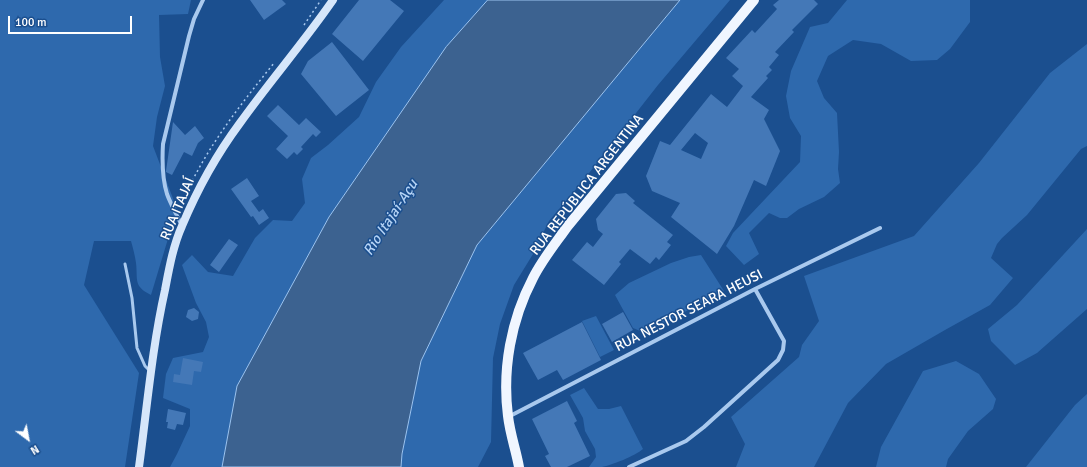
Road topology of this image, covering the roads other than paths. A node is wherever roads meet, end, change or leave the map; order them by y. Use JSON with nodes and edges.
{"nodes":[{"id":1,"x":203,"y":0,"type":"edge"},
{"id":2,"x":333,"y":0,"type":"edge"},
{"id":3,"x":754,"y":0,"type":"edge"},
{"id":4,"x":182,"y":226,"type":"junction"},
{"id":5,"x":880,"y":228,"type":"dead end"},
{"id":6,"x":125,"y":264,"type":"dead end"},
{"id":7,"x":755,"y":289,"type":"junction"},
{"id":8,"x":152,"y":371,"type":"junction"},
{"id":9,"x":508,"y":417,"type":"junction"},
{"id":10,"x":519,"y":466,"type":"edge"},
{"id":11,"x":139,"y":467,"type":"edge"},
{"id":12,"x":629,"y":467,"type":"edge"}],
"edges":[{"from":1,"to":4,"type":"street"},
{"from":2,"to":4,"type":"main road","name":"RUA ITAJAÍ"},
{"from":3,"to":9,"type":"main road","name":"RUA REPÚBLICA ARGENTINA"},
{"from":4,"to":8,"type":"main road","name":"RUA ITAJAÍ"},
{"from":5,"to":7,"type":"street","name":"RUA NESTOR SEARA HEUSI"},
{"from":6,"to":8,"type":"lane"},
{"from":7,"to":9,"type":"street","name":"RUA NESTOR SEARA HEUSI"},
{"from":7,"to":12,"type":"street"},
{"from":8,"to":11,"type":"main road","name":"RUA ITAJAÍ"},
{"from":9,"to":10,"type":"main road","name":"RUA REPÚBLICA ARGENTINA"}]}
